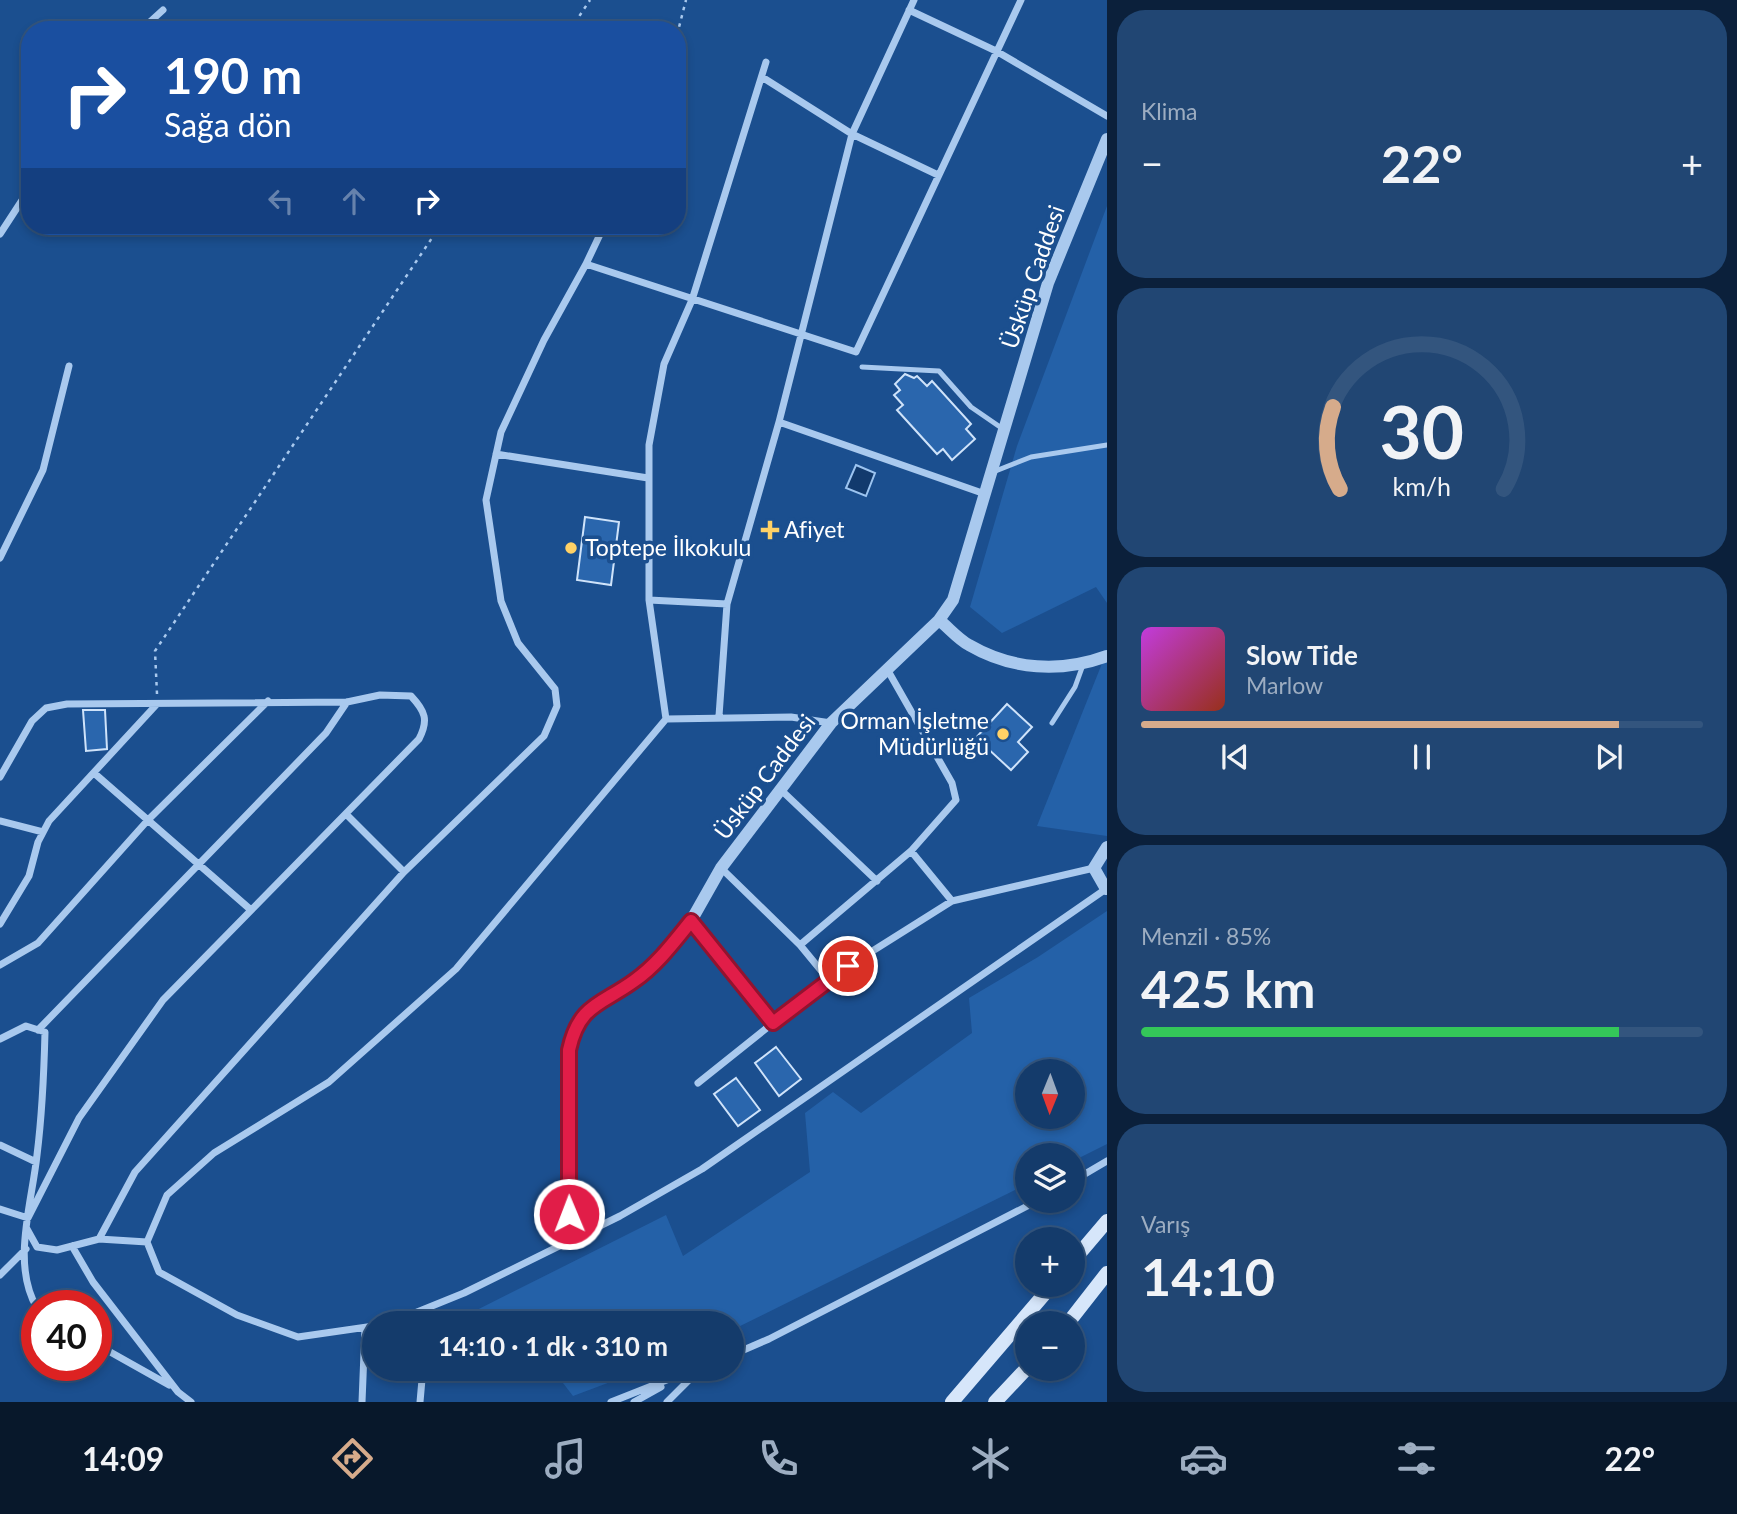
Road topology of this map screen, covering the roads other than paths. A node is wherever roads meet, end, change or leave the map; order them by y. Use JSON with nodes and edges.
{"nodes":[{"id":1,"x":914,"y":0,"type":"edge"},
{"id":2,"x":1021,"y":0,"type":"edge"},
{"id":3,"x":163,"y":10,"type":"dead end"},
{"id":4,"x":909,"y":10,"type":"junction"},
{"id":5,"x":151,"y":21,"type":"edge"},
{"id":6,"x":996,"y":51,"type":"junction"},
{"id":7,"x":766,"y":62,"type":"dead end"},
{"id":8,"x":762,"y":77,"type":"junction"},
{"id":9,"x":1107,"y":116,"type":"edge"},
{"id":10,"x":852,"y":134,"type":"junction"},
{"id":11,"x":1107,"y":139,"type":"edge"},
{"id":12,"x":1101,"y":168,"type":"edge"},
{"id":13,"x":938,"y":175,"type":"junction"},
{"id":14,"x":21,"y":202,"type":"edge"},
{"id":15,"x":0,"y":233,"type":"edge"},
{"id":16,"x":600,"y":235,"type":"edge"},
{"id":17,"x":586,"y":264,"type":"junction"},
{"id":18,"x":692,"y":300,"type":"junction"},
{"id":19,"x":801,"y":337,"type":"junction"},
{"id":20,"x":69,"y":366,"type":"dead end"},
{"id":21,"x":862,"y":367,"type":"dead end"},
{"id":22,"x":779,"y":422,"type":"junction"},
{"id":23,"x":1006,"y":430,"type":"junction"},
{"id":24,"x":1107,"y":445,"type":"edge"},
{"id":25,"x":496,"y":454,"type":"junction"},
{"id":26,"x":993,"y":472,"type":"junction"},
{"id":27,"x":648,"y":478,"type":"junction"},
{"id":28,"x":985,"y":494,"type":"junction"},
{"id":29,"x":0,"y":558,"type":"edge"},
{"id":30,"x":649,"y":600,"type":"junction"},
{"id":31,"x":727,"y":604,"type":"junction"},
{"id":32,"x":939,"y":620,"type":"junction"},
{"id":33,"x":1107,"y":656,"type":"edge"},
{"id":34,"x":1083,"y":665,"type":"junction"},
{"id":35,"x":887,"y":669,"type":"junction"},
{"id":36,"x":268,"y":701,"type":"junction"},
{"id":37,"x":347,"y":702,"type":"junction"},
{"id":38,"x":157,"y":704,"type":"junction"},
{"id":39,"x":719,"y":716,"type":"junction"},
{"id":40,"x":666,"y":719,"type":"junction"},
{"id":41,"x":831,"y":723,"type":"junction"},
{"id":42,"x":1052,"y":723,"type":"dead end"},
{"id":43,"x":93,"y":773,"type":"junction"},
{"id":44,"x":0,"y":777,"type":"edge"},
{"id":45,"x":779,"y":789,"type":"junction"},
{"id":46,"x":346,"y":814,"type":"junction"},
{"id":47,"x":148,"y":820,"type":"junction"},
{"id":48,"x":0,"y":821,"type":"edge"},
{"id":49,"x":43,"y":832,"type":"junction"},
{"id":50,"x":1107,"y":847,"type":"edge"},
{"id":51,"x":911,"y":852,"type":"junction"},
{"id":52,"x":201,"y":866,"type":"junction"},
{"id":53,"x":722,"y":868,"type":"junction"},
{"id":54,"x":1094,"y":868,"type":"junction"},
{"id":55,"x":404,"y":872,"type":"junction"},
{"id":56,"x":877,"y":880,"type":"junction"},
{"id":57,"x":1106,"y":889,"type":"edge"},
{"id":58,"x":952,"y":901,"type":"junction"},
{"id":59,"x":251,"y":910,"type":"junction"},
{"id":60,"x":691,"y":921,"type":"junction"},
{"id":61,"x":0,"y":924,"type":"edge"},
{"id":62,"x":800,"y":945,"type":"junction"},
{"id":63,"x":0,"y":965,"type":"edge"},
{"id":64,"x":828,"y":979,"type":"junction"},
{"id":65,"x":773,"y":1023,"type":"junction"},
{"id":66,"x":38,"y":1030,"type":"junction"},
{"id":67,"x":0,"y":1039,"type":"edge"},
{"id":68,"x":698,"y":1083,"type":"dead end"},
{"id":69,"x":0,"y":1146,"type":"edge"},
{"id":70,"x":1107,"y":1161,"type":"edge"},
{"id":71,"x":36,"y":1162,"type":"junction"},
{"id":72,"x":1085,"y":1174,"type":"edge"},
{"id":73,"x":0,"y":1209,"type":"edge"},
{"id":74,"x":1015,"y":1212,"type":"edge"},
{"id":75,"x":28,"y":1218,"type":"junction"},
{"id":76,"x":1107,"y":1221,"type":"edge"},
{"id":77,"x":26,"y":1228,"type":"junction"},
{"id":78,"x":99,"y":1239,"type":"junction"},
{"id":79,"x":570,"y":1240,"type":"junction"},
{"id":80,"x":147,"y":1242,"type":"junction"},
{"id":81,"x":72,"y":1246,"type":"junction"},
{"id":82,"x":1085,"y":1247,"type":"edge"},
{"id":83,"x":26,"y":1249,"type":"junction"},
{"id":84,"x":1107,"y":1273,"type":"edge"},
{"id":85,"x":0,"y":1275,"type":"edge"},
{"id":86,"x":29,"y":1290,"type":"edge"},
{"id":87,"x":1042,"y":1297,"type":"edge"},
{"id":88,"x":429,"y":1308,"type":"junction"},
{"id":89,"x":421,"y":1311,"type":"edge"},
{"id":90,"x":429,"y":1311,"type":"edge"},
{"id":91,"x":1077,"y":1311,"type":"edge"},
{"id":92,"x":362,"y":1328,"type":"edge"},
{"id":93,"x":744,"y":1350,"type":"edge"},
{"id":94,"x":112,"y":1352,"type":"edge"},
{"id":95,"x":363,"y":1381,"type":"edge"},
{"id":96,"x":422,"y":1381,"type":"edge"},
{"id":97,"x":665,"y":1381,"type":"edge"},
{"id":98,"x":671,"y":1381,"type":"edge"},
{"id":99,"x":687,"y":1381,"type":"edge"},
{"id":100,"x":1015,"y":1381,"type":"edge"},
{"id":101,"x":178,"y":1392,"type":"junction"},
{"id":102,"x":191,"y":1402,"type":"edge"},
{"id":103,"x":362,"y":1402,"type":"edge"},
{"id":104,"x":420,"y":1402,"type":"edge"},
{"id":105,"x":611,"y":1402,"type":"edge"},
{"id":106,"x":634,"y":1402,"type":"edge"},
{"id":107,"x":667,"y":1402,"type":"edge"},
{"id":108,"x":952,"y":1402,"type":"edge"},
{"id":109,"x":995,"y":1402,"type":"edge"}],
"edges":[{"from":1,"to":4,"type":"street"},
{"from":2,"to":6,"type":"street"},
{"from":3,"to":5,"type":"street"},
{"from":4,"to":6,"type":"street"},
{"from":4,"to":10,"type":"street"},
{"from":6,"to":9,"type":"street"},
{"from":6,"to":13,"type":"street"},
{"from":7,"to":8,"type":"street"},
{"from":8,"to":10,"type":"street"},
{"from":8,"to":18,"type":"street"},
{"from":10,"to":13,"type":"street"},
{"from":10,"to":19,"type":"street"},
{"from":11,"to":12,"type":"street","name":"Üsküp Caddesi"},
{"from":12,"to":23,"type":"street","name":"Üsküp Caddesi"},
{"from":13,"to":19,"type":"street"},
{"from":14,"to":15,"type":"street"},
{"from":16,"to":17,"type":"street"},
{"from":17,"to":18,"type":"street"},
{"from":17,"to":25,"type":"street"},
{"from":18,"to":19,"type":"street"},
{"from":18,"to":27,"type":"street"},
{"from":19,"to":22,"type":"street"},
{"from":20,"to":29,"type":"street"},
{"from":21,"to":23,"type":"lane"},
{"from":22,"to":28,"type":"street"},
{"from":22,"to":31,"type":"street"},
{"from":23,"to":26,"type":"street","name":"Üsküp Caddesi"},
{"from":24,"to":26,"type":"lane"},
{"from":25,"to":27,"type":"street"},
{"from":25,"to":55,"type":"street"},
{"from":26,"to":28,"type":"street","name":"Üsküp Caddesi"},
{"from":27,"to":30,"type":"street"},
{"from":28,"to":32,"type":"street","name":"Üsküp Caddesi"},
{"from":30,"to":31,"type":"street"},
{"from":30,"to":40,"type":"street"},
{"from":31,"to":39,"type":"street"},
{"from":32,"to":34,"type":"street"},
{"from":32,"to":35,"type":"street","name":"Üsküp Caddesi"},
{"from":33,"to":34,"type":"street"},
{"from":34,"to":42,"type":"lane"},
{"from":35,"to":41,"type":"street","name":"Üsküp Caddesi"},
{"from":35,"to":51,"type":"street"},
{"from":36,"to":37,"type":"street"},
{"from":36,"to":38,"type":"street"},
{"from":36,"to":47,"type":"street"},
{"from":37,"to":46,"type":"street"},
{"from":37,"to":52,"type":"street"},
{"from":38,"to":43,"type":"street"},
{"from":38,"to":44,"type":"street"},
{"from":39,"to":40,"type":"street"},
{"from":39,"to":41,"type":"street"},
{"from":40,"to":80,"type":"street"},
{"from":41,"to":45,"type":"street","name":"Üsküp Caddesi"},
{"from":43,"to":47,"type":"street"},
{"from":43,"to":49,"type":"street"},
{"from":45,"to":53,"type":"street","name":"Üsküp Caddesi"},
{"from":45,"to":56,"type":"street"},
{"from":46,"to":55,"type":"street"},
{"from":46,"to":59,"type":"street"},
{"from":47,"to":52,"type":"street"},
{"from":47,"to":63,"type":"street"},
{"from":48,"to":49,"type":"street"},
{"from":49,"to":61,"type":"street"},
{"from":50,"to":54,"type":"street"},
{"from":51,"to":56,"type":"street"},
{"from":51,"to":58,"type":"street"},
{"from":52,"to":59,"type":"street"},
{"from":52,"to":66,"type":"street"},
{"from":53,"to":60,"type":"street","name":"Üsküp Caddesi"},
{"from":53,"to":62,"type":"street"},
{"from":54,"to":57,"type":"street"},
{"from":54,"to":58,"type":"street"},
{"from":55,"to":78,"type":"street"},
{"from":56,"to":62,"type":"street"},
{"from":57,"to":79,"type":"street"},
{"from":58,"to":64,"type":"street"},
{"from":59,"to":75,"type":"street"},
{"from":60,"to":65,"type":"street"},
{"from":60,"to":79,"type":"street","name":"Üsküp Caddesi"},
{"from":62,"to":64,"type":"street"},
{"from":64,"to":65,"type":"street"},
{"from":65,"to":68,"type":"street"},
{"from":66,"to":67,"type":"street"},
{"from":66,"to":71,"type":"street"},
{"from":69,"to":71,"type":"street"},
{"from":70,"to":72,"type":"street"},
{"from":71,"to":75,"type":"street"},
{"from":73,"to":75,"type":"street"},
{"from":74,"to":93,"type":"street"},
{"from":75,"to":77,"type":"street"},
{"from":76,"to":82,"type":"main road"},
{"from":77,"to":81,"type":"street"},
{"from":77,"to":83,"type":"street"},
{"from":78,"to":80,"type":"street"},
{"from":78,"to":81,"type":"street"},
{"from":79,"to":88,"type":"street"},
{"from":80,"to":92,"type":"street"},
{"from":81,"to":101,"type":"street"},
{"from":83,"to":85,"type":"street"},
{"from":83,"to":86,"type":"street"},
{"from":84,"to":91,"type":"main road"},
{"from":87,"to":108,"type":"main road"},
{"from":88,"to":89,"type":"street"},
{"from":88,"to":90,"type":"street"},
{"from":94,"to":101,"type":"street"},
{"from":95,"to":103,"type":"street"},
{"from":96,"to":104,"type":"street"},
{"from":97,"to":105,"type":"street"},
{"from":98,"to":106,"type":"street"},
{"from":99,"to":107,"type":"street"},
{"from":100,"to":109,"type":"main road"},
{"from":101,"to":102,"type":"street"}]}
